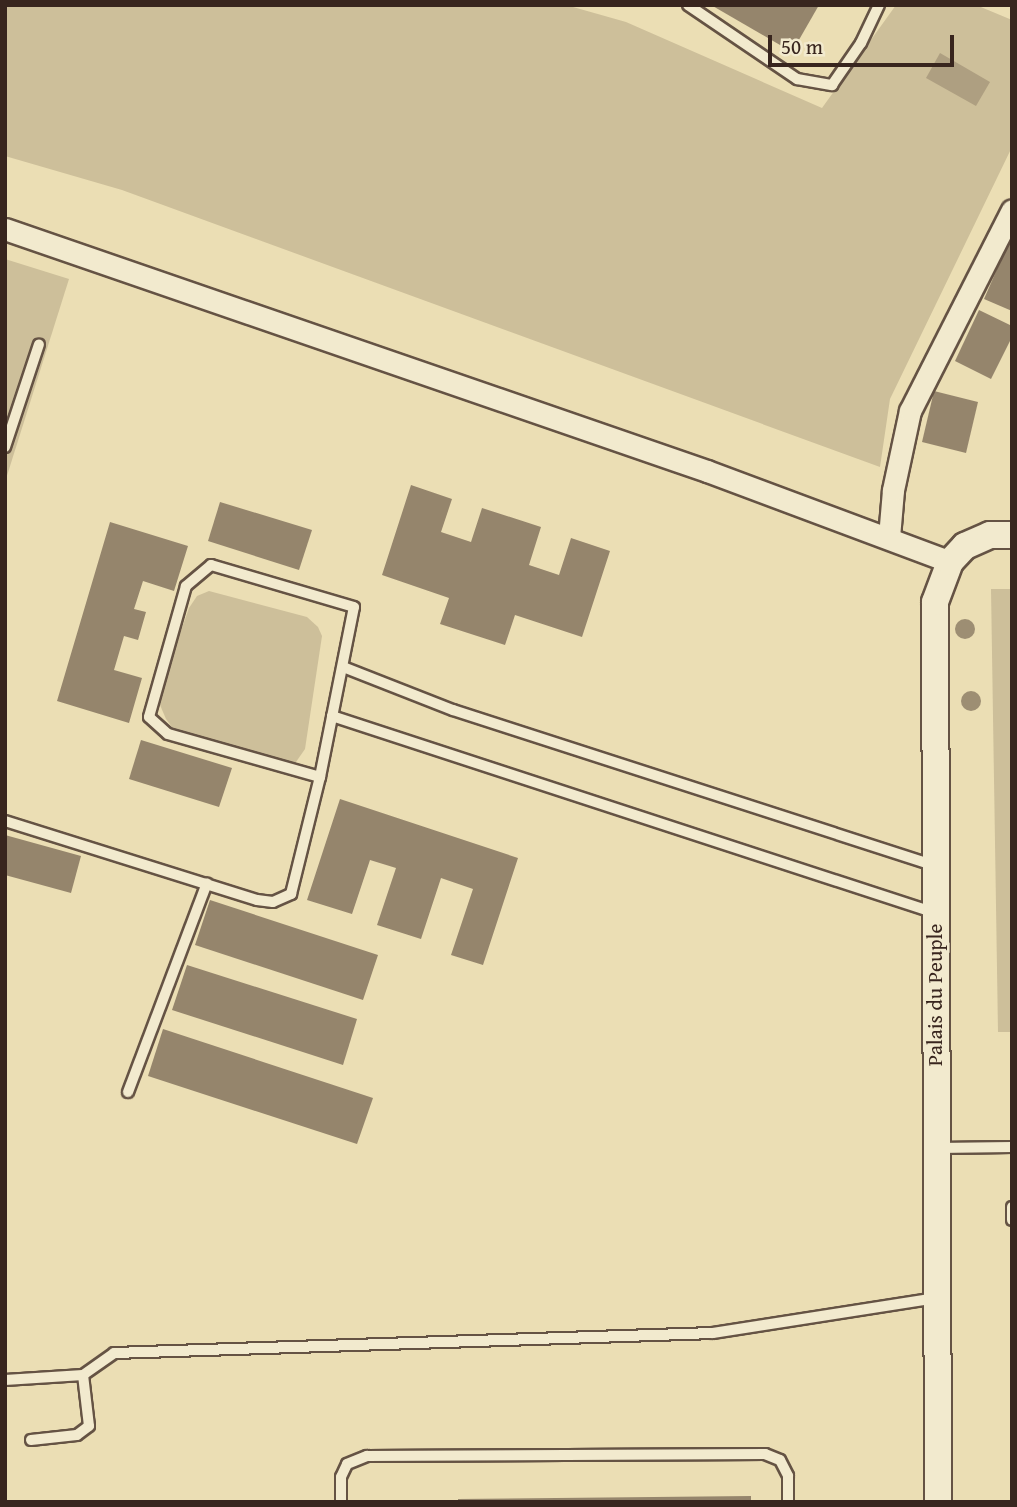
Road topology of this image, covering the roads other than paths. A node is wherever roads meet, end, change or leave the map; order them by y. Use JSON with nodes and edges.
{"nodes":[{"id":1,"x":688,"y":5,"type":"edge"},
{"id":2,"x":879,"y":5,"type":"edge"},
{"id":3,"x":1012,"y":210,"type":"edge"},
{"id":4,"x":5,"y":229,"type":"edge"},
{"id":5,"x":39,"y":344,"type":"dead end"},
{"id":6,"x":5,"y":447,"type":"edge"},
{"id":7,"x":1012,"y":535,"type":"edge"},
{"id":8,"x":889,"y":537,"type":"junction"},
{"id":9,"x":950,"y":562,"type":"junction"},
{"id":10,"x":343,"y":667,"type":"junction"},
{"id":11,"x":332,"y":716,"type":"junction"},
{"id":12,"x":320,"y":777,"type":"junction"},
{"id":13,"x":5,"y":821,"type":"edge"},
{"id":14,"x":933,"y":865,"type":"junction"},
{"id":15,"x":207,"y":883,"type":"junction"},
{"id":16,"x":935,"y":913,"type":"junction"},
{"id":17,"x":128,"y":1092,"type":"dead end"},
{"id":18,"x":1012,"y":1147,"type":"edge"},
{"id":19,"x":935,"y":1148,"type":"junction"},
{"id":20,"x":1012,"y":1207,"type":"edge"},
{"id":21,"x":1012,"y":1220,"type":"edge"},
{"id":22,"x":936,"y":1298,"type":"junction"},
{"id":23,"x":83,"y":1375,"type":"junction"},
{"id":24,"x":5,"y":1380,"type":"edge"},
{"id":25,"x":31,"y":1440,"type":"dead end"},
{"id":26,"x":341,"y":1502,"type":"edge"},
{"id":27,"x":788,"y":1502,"type":"edge"},
{"id":28,"x":938,"y":1502,"type":"edge"}],
"edges":[{"from":1,"to":2,"type":"lane"},
{"from":3,"to":8,"type":"street"},
{"from":4,"to":8,"type":"street"},
{"from":5,"to":6,"type":"lane"},
{"from":7,"to":9,"type":"street"},
{"from":8,"to":9,"type":"street"},
{"from":9,"to":14,"type":"street","name":"Palais du Peuple"},
{"from":10,"to":11,"type":"lane"},
{"from":10,"to":12,"type":"lane"},
{"from":10,"to":14,"type":"lane"},
{"from":11,"to":12,"type":"lane"},
{"from":11,"to":16,"type":"lane"},
{"from":12,"to":15,"type":"lane"},
{"from":13,"to":15,"type":"lane"},
{"from":14,"to":16,"type":"street","name":"Palais du Peuple"},
{"from":15,"to":17,"type":"lane"},
{"from":16,"to":19,"type":"street","name":"Palais du Peuple"},
{"from":18,"to":19,"type":"lane"},
{"from":19,"to":22,"type":"street","name":"Palais du Peuple"},
{"from":20,"to":21,"type":"lane"},
{"from":22,"to":23,"type":"lane"},
{"from":22,"to":28,"type":"street","name":"Palais du Peuple"},
{"from":23,"to":24,"type":"lane"},
{"from":23,"to":25,"type":"lane"},
{"from":26,"to":27,"type":"lane"}]}
